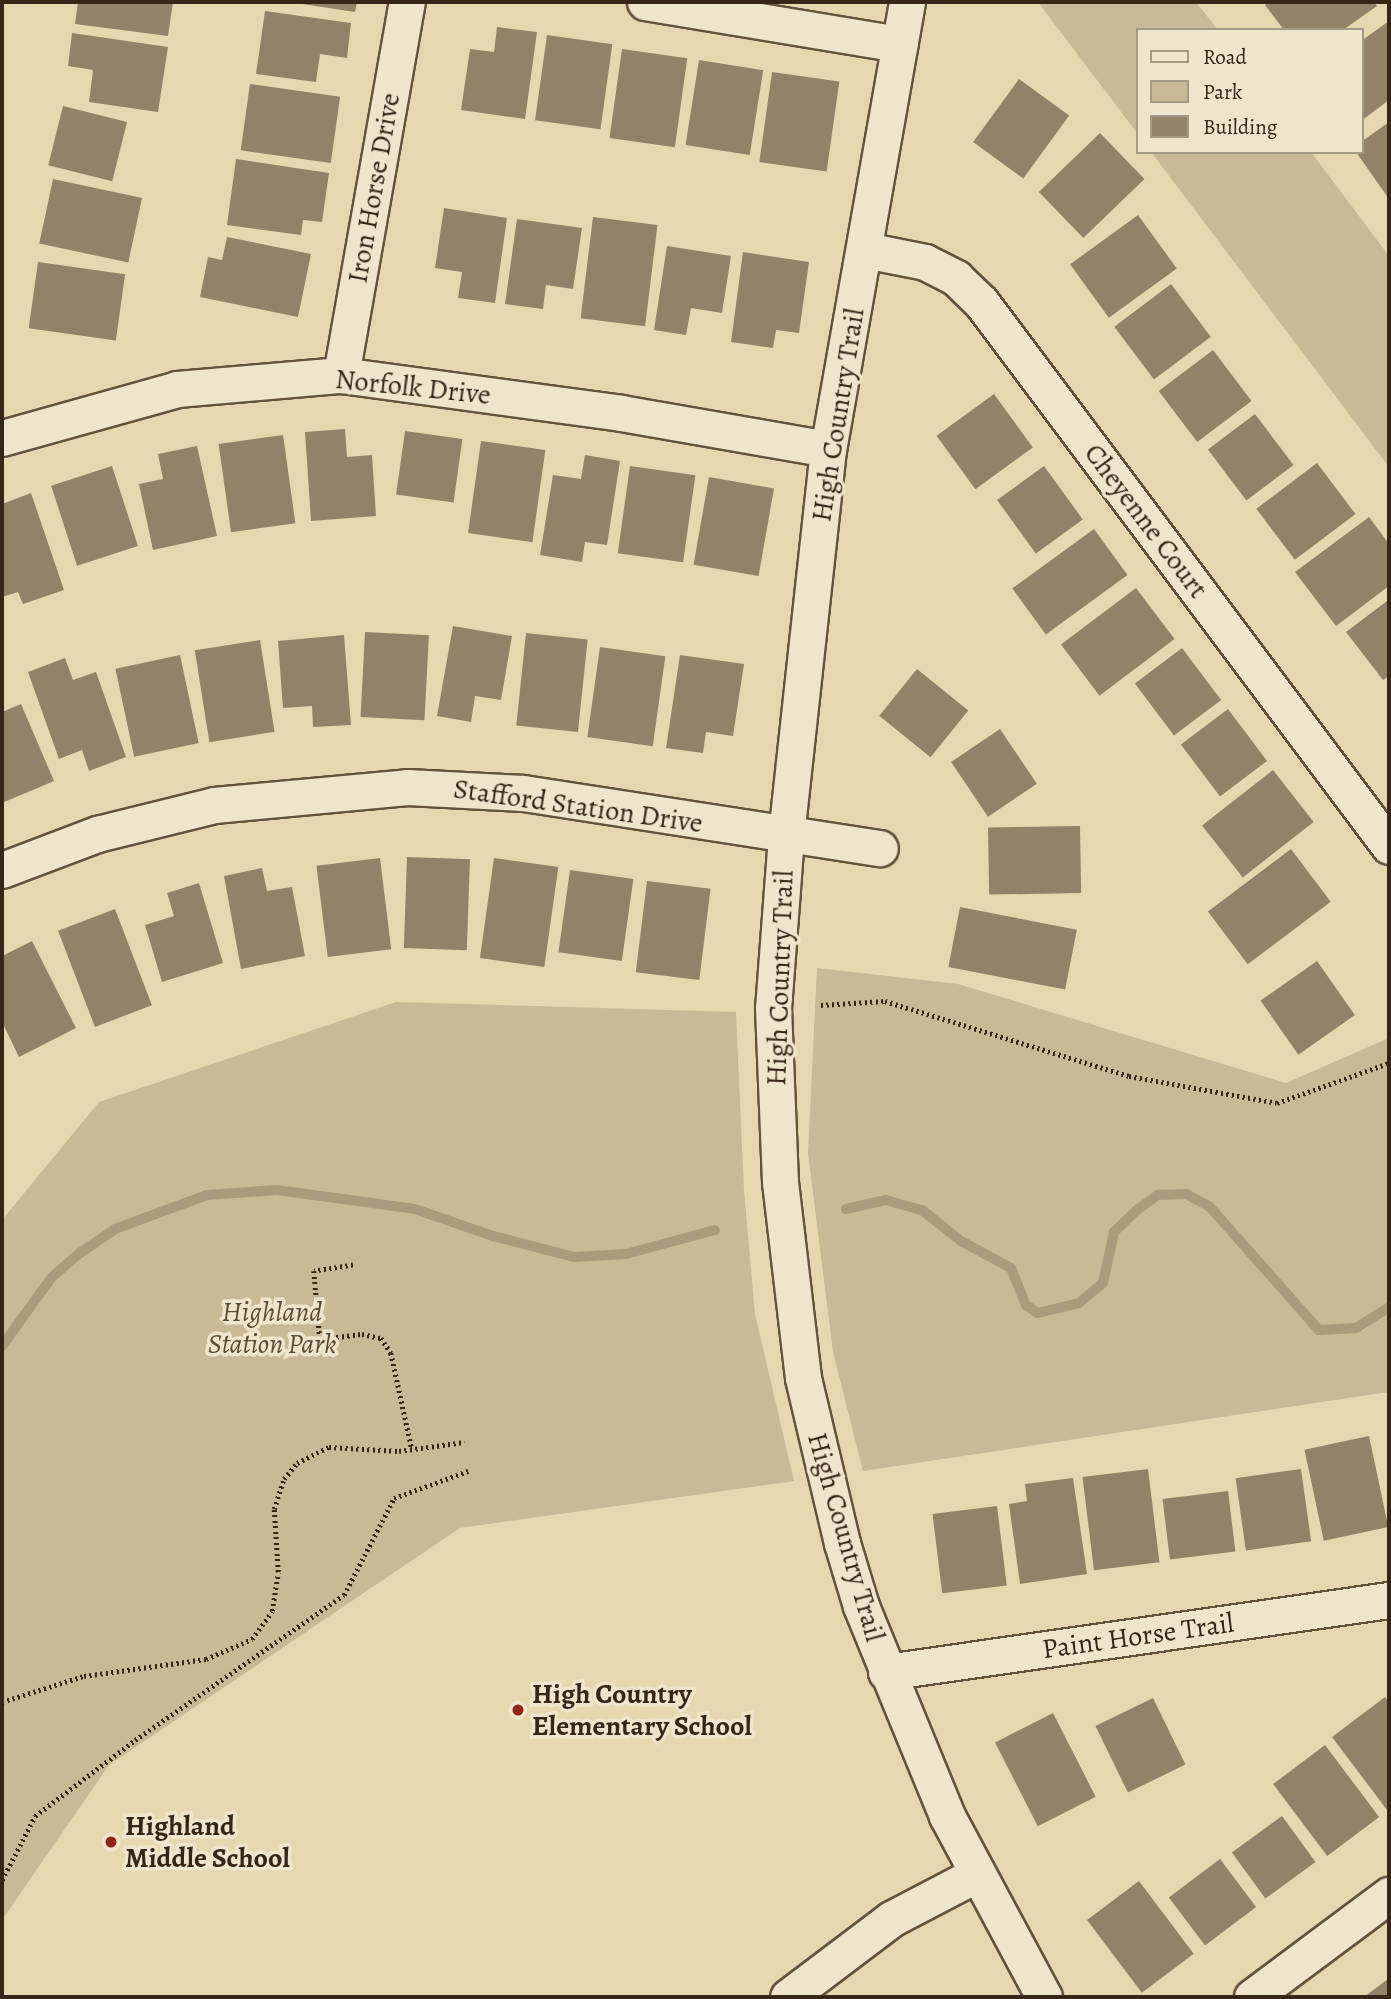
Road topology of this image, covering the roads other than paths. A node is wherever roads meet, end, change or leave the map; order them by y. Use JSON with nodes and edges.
{"nodes":[{"id":1,"x":407,"y":2,"type":"edge"},
{"id":2,"x":645,"y":2,"type":"edge"},
{"id":3,"x":907,"y":2,"type":"edge"},
{"id":4,"x":900,"y":44,"type":"junction"},
{"id":5,"x":865,"y":250,"type":"junction"},
{"id":6,"x":341,"y":374,"type":"junction"},
{"id":7,"x":2,"y":438,"type":"edge"},
{"id":8,"x":828,"y":449,"type":"junction"},
{"id":9,"x":786,"y":836,"type":"junction"},
{"id":10,"x":1389,"y":846,"type":"edge"},
{"id":11,"x":880,"y":848,"type":"dead end"},
{"id":12,"x":2,"y":870,"type":"edge"},
{"id":13,"x":1389,"y":1600,"type":"edge"},
{"id":14,"x":886,"y":1672,"type":"junction"},
{"id":15,"x":975,"y":1875,"type":"junction"},
{"id":16,"x":1389,"y":1895,"type":"edge"},
{"id":17,"x":788,"y":1997,"type":"edge"},
{"id":18,"x":1044,"y":1997,"type":"edge"},
{"id":19,"x":1252,"y":1997,"type":"edge"}],
"edges":[{"from":1,"to":6,"type":"street","name":"Iron Horse Drive"},
{"from":2,"to":4,"type":"street"},
{"from":3,"to":4,"type":"street","name":"High Country Trail"},
{"from":4,"to":5,"type":"street","name":"High Country Trail"},
{"from":5,"to":8,"type":"street","name":"High Country Trail"},
{"from":5,"to":10,"type":"street","name":"Cheyenne Court"},
{"from":6,"to":7,"type":"street","name":"Norfolk Drive"},
{"from":6,"to":8,"type":"street","name":"Norfolk Drive"},
{"from":8,"to":9,"type":"street","name":"High Country Trail"},
{"from":9,"to":11,"type":"street","name":"Stafford Station Drive"},
{"from":9,"to":12,"type":"street","name":"Stafford Station Drive"},
{"from":9,"to":14,"type":"street","name":"High Country Trail"},
{"from":13,"to":14,"type":"street","name":"Paint Horse Trail"},
{"from":14,"to":15,"type":"street","name":"High Country Trail"},
{"from":15,"to":17,"type":"street"},
{"from":15,"to":18,"type":"street","name":"High Country Trail"},
{"from":16,"to":19,"type":"street"}]}
